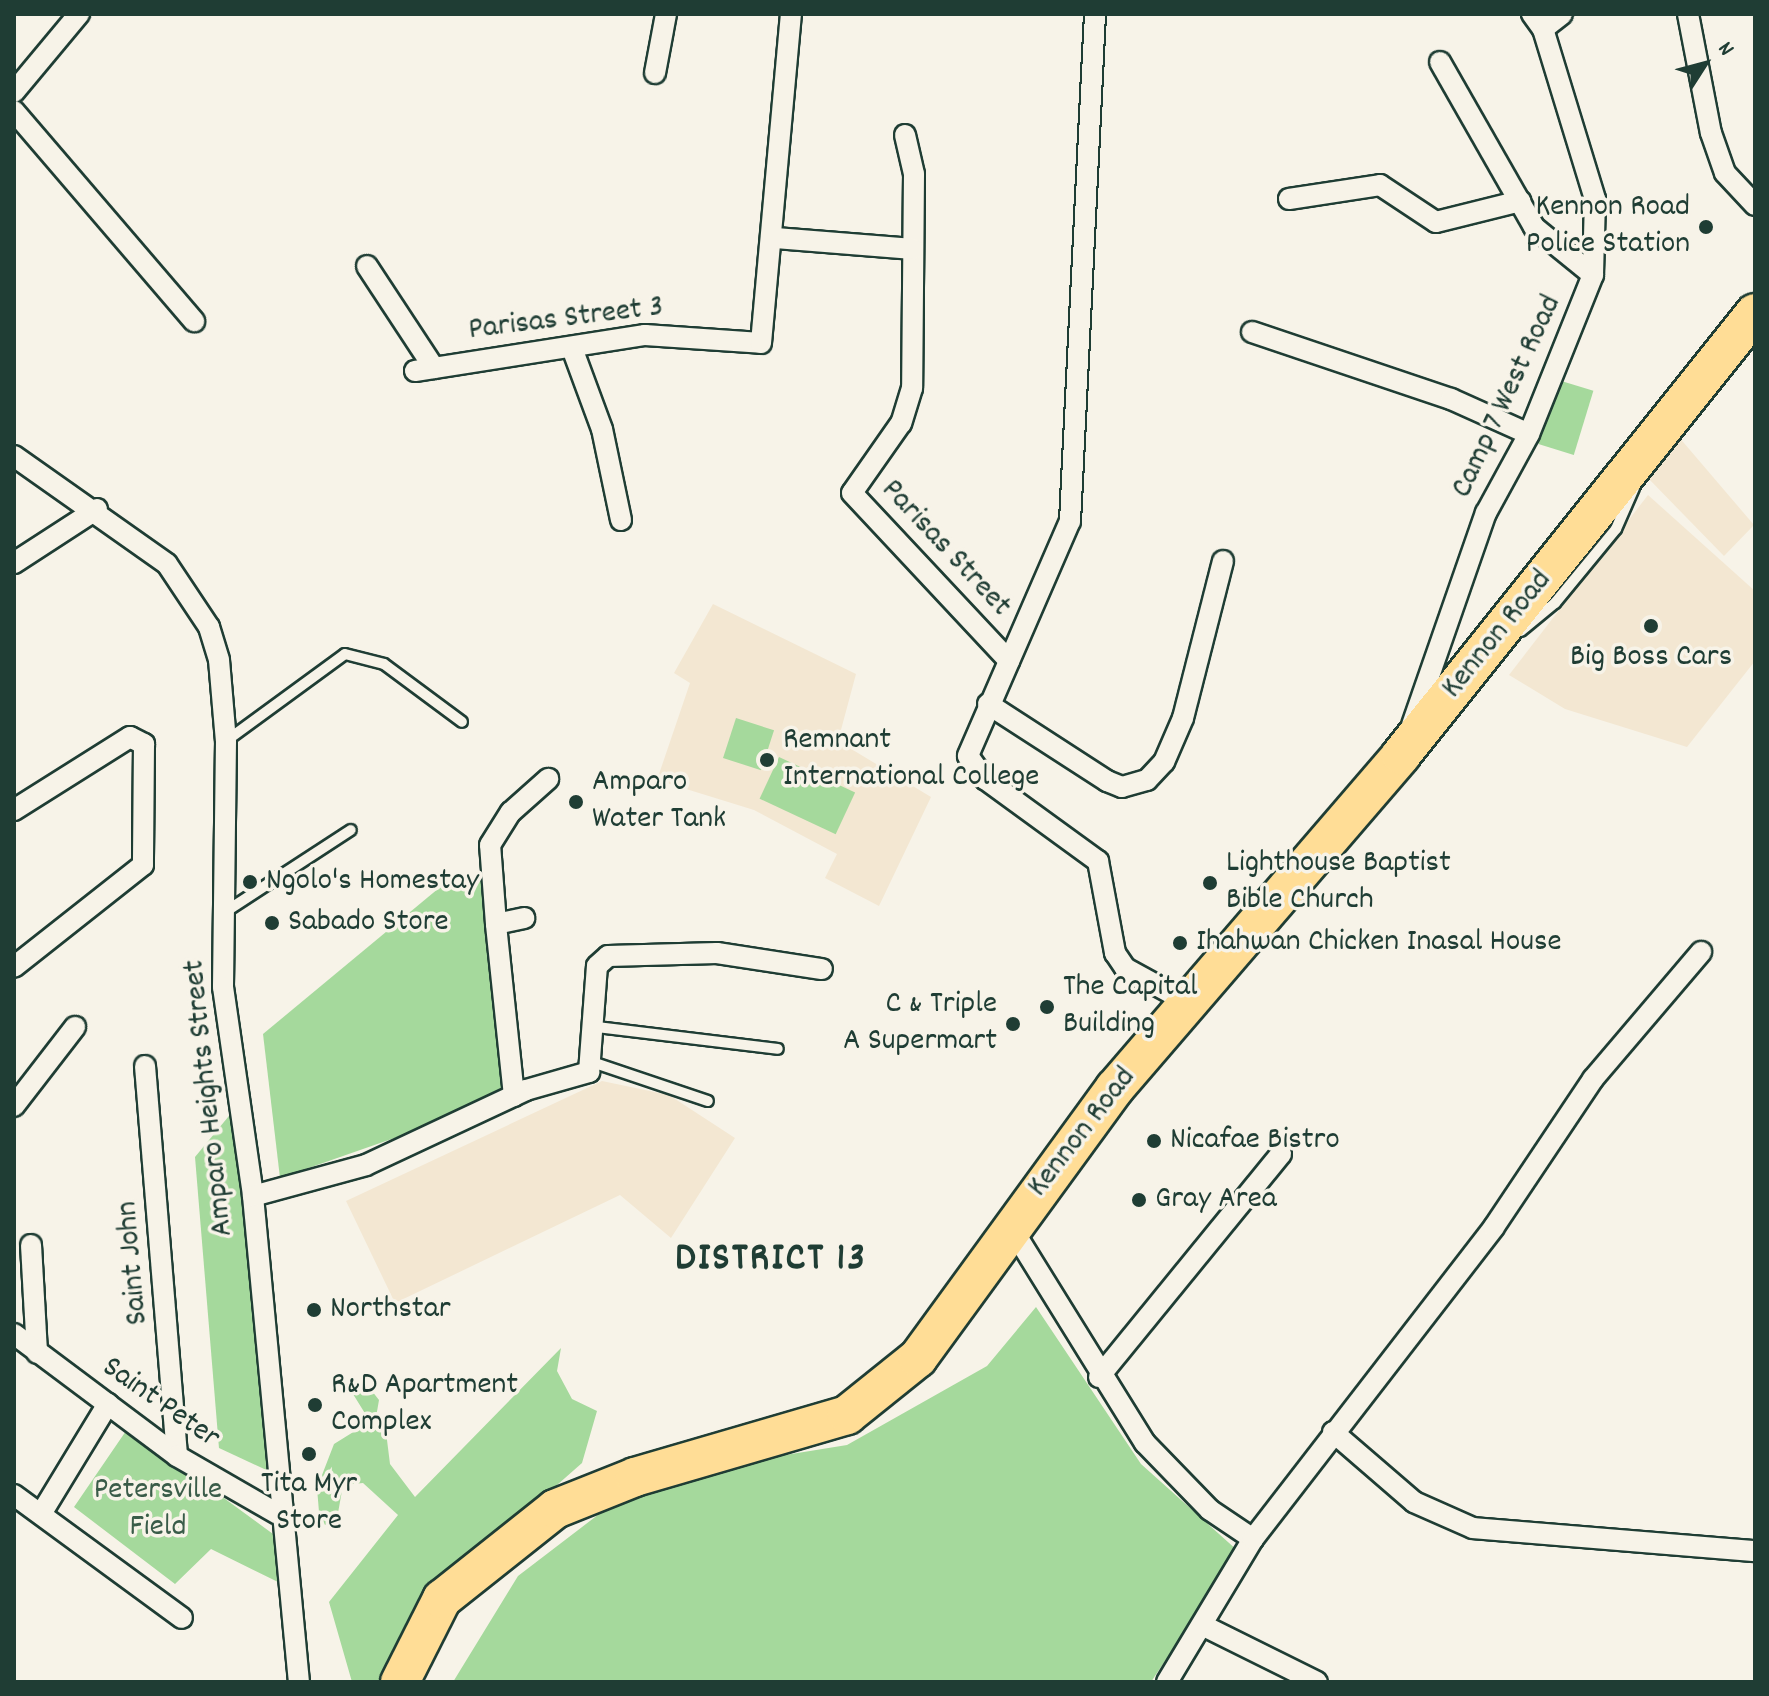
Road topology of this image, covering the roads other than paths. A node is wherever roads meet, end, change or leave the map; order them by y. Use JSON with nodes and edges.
{"nodes":[{"id":1,"x":79,"y":14,"type":"edge"},
{"id":2,"x":666,"y":14,"type":"edge"},
{"id":3,"x":791,"y":14,"type":"edge"},
{"id":4,"x":1095,"y":14,"type":"edge"},
{"id":5,"x":1562,"y":14,"type":"edge"},
{"id":6,"x":1688,"y":14,"type":"edge"},
{"id":7,"x":1537,"y":21,"type":"edge"},
{"id":8,"x":1440,"y":62,"type":"dead end"},
{"id":9,"x":655,"y":73,"type":"dead end"},
{"id":10,"x":14,"y":92,"type":"edge"},
{"id":11,"x":14,"y":111,"type":"edge"},
{"id":12,"x":905,"y":135,"type":"dead end"},
{"id":13,"x":1289,"y":199,"type":"dead end"},
{"id":14,"x":1520,"y":201,"type":"junction"},
{"id":15,"x":1755,"y":205,"type":"edge"},
{"id":16,"x":776,"y":238,"type":"junction"},
{"id":17,"x":913,"y":249,"type":"junction"},
{"id":18,"x":367,"y":266,"type":"dead end"},
{"id":19,"x":1593,"y":275,"type":"junction"},
{"id":20,"x":1755,"y":313,"type":"edge"},
{"id":21,"x":194,"y":321,"type":"dead end"},
{"id":22,"x":1252,"y":332,"type":"dead end"},
{"id":23,"x":572,"y":348,"type":"junction"},
{"id":24,"x":1529,"y":434,"type":"junction"},
{"id":25,"x":14,"y":456,"type":"edge"},
{"id":26,"x":97,"y":509,"type":"junction"},
{"id":27,"x":621,"y":520,"type":"dead end"},
{"id":28,"x":1223,"y":561,"type":"dead end"},
{"id":29,"x":14,"y":563,"type":"edge"},
{"id":30,"x":1009,"y":661,"type":"junction"},
{"id":31,"x":988,"y":704,"type":"junction"},
{"id":32,"x":462,"y":722,"type":"dead end"},
{"id":33,"x":226,"y":741,"type":"junction"},
{"id":34,"x":1401,"y":755,"type":"junction"},
{"id":35,"x":548,"y":779,"type":"dead end"},
{"id":36,"x":14,"y":810,"type":"edge"},
{"id":37,"x":351,"y":830,"type":"dead end"},
{"id":38,"x":223,"y":913,"type":"junction"},
{"id":39,"x":524,"y":918,"type":"dead end"},
{"id":40,"x":496,"y":924,"type":"junction"},
{"id":41,"x":1701,"y":952,"type":"dead end"},
{"id":42,"x":14,"y":967,"type":"edge"},
{"id":43,"x":822,"y":969,"type":"dead end"},
{"id":44,"x":1189,"y":1003,"type":"junction"},
{"id":45,"x":75,"y":1027,"type":"dead end"},
{"id":46,"x":597,"y":1027,"type":"junction"},
{"id":47,"x":778,"y":1049,"type":"dead end"},
{"id":48,"x":595,"y":1063,"type":"junction"},
{"id":49,"x":145,"y":1066,"type":"dead end"},
{"id":50,"x":514,"y":1096,"type":"junction"},
{"id":51,"x":708,"y":1101,"type":"dead end"},
{"id":52,"x":14,"y":1106,"type":"edge"},
{"id":53,"x":1281,"y":1154,"type":"dead end"},
{"id":54,"x":253,"y":1196,"type":"junction"},
{"id":55,"x":1010,"y":1239,"type":"junction"},
{"id":56,"x":31,"y":1245,"type":"dead end"},
{"id":57,"x":14,"y":1334,"type":"edge"},
{"id":58,"x":37,"y":1353,"type":"junction"},
{"id":59,"x":1099,"y":1377,"type":"junction"},
{"id":60,"x":108,"y":1404,"type":"junction"},
{"id":61,"x":1333,"y":1432,"type":"junction"},
{"id":62,"x":177,"y":1456,"type":"junction"},
{"id":63,"x":14,"y":1495,"type":"edge"},
{"id":64,"x":41,"y":1514,"type":"junction"},
{"id":65,"x":278,"y":1514,"type":"junction"},
{"id":66,"x":1253,"y":1539,"type":"junction"},
{"id":67,"x":1755,"y":1551,"type":"edge"},
{"id":68,"x":182,"y":1618,"type":"dead end"},
{"id":69,"x":1204,"y":1626,"type":"junction"},
{"id":70,"x":299,"y":1682,"type":"edge"},
{"id":71,"x":400,"y":1682,"type":"edge"},
{"id":72,"x":1167,"y":1682,"type":"edge"},
{"id":73,"x":1317,"y":1682,"type":"edge"}],
"edges":[{"from":1,"to":10,"type":"street"},
{"from":2,"to":9,"type":"street"},
{"from":3,"to":16,"type":"street"},
{"from":4,"to":30,"type":"street"},
{"from":5,"to":7,"type":"street"},
{"from":6,"to":15,"type":"street"},
{"from":7,"to":19,"type":"street","name":"Camp 7 West Road"},
{"from":8,"to":14,"type":"street"},
{"from":11,"to":21,"type":"street"},
{"from":12,"to":17,"type":"street"},
{"from":13,"to":14,"type":"street"},
{"from":14,"to":19,"type":"street"},
{"from":16,"to":17,"type":"street"},
{"from":16,"to":23,"type":"street","name":"Parisas Street 3"},
{"from":17,"to":30,"type":"street","name":"Parisas Street"},
{"from":18,"to":23,"type":"street","name":"Parisas Street 3"},
{"from":19,"to":24,"type":"street","name":"Camp 7 West Road"},
{"from":20,"to":34,"type":"highway","name":"Kennon Road"},
{"from":22,"to":24,"type":"street"},
{"from":23,"to":27,"type":"street"},
{"from":24,"to":34,"type":"street","name":"Camp 7 West Road"},
{"from":25,"to":26,"type":"street","name":"Amparo Heights Street"},
{"from":26,"to":29,"type":"street"},
{"from":26,"to":33,"type":"street","name":"Amparo Heights Street"},
{"from":28,"to":31,"type":"street"},
{"from":30,"to":31,"type":"street","name":"Parisas Street"},
{"from":31,"to":44,"type":"street","name":"Parisas Street"},
{"from":32,"to":33,"type":"lane"},
{"from":33,"to":38,"type":"street","name":"Amparo Heights Street"},
{"from":34,"to":44,"type":"highway","name":"Kennon Road"},
{"from":35,"to":40,"type":"street"},
{"from":36,"to":42,"type":"street"},
{"from":37,"to":38,"type":"lane"},
{"from":38,"to":54,"type":"street","name":"Amparo Heights Street"},
{"from":39,"to":40,"type":"street"},
{"from":40,"to":50,"type":"street"},
{"from":41,"to":61,"type":"street"},
{"from":43,"to":46,"type":"street"},
{"from":44,"to":55,"type":"highway","name":"Kennon Road"},
{"from":45,"to":52,"type":"street"},
{"from":46,"to":47,"type":"lane"},
{"from":46,"to":48,"type":"street"},
{"from":48,"to":50,"type":"street"},
{"from":48,"to":51,"type":"lane"},
{"from":49,"to":62,"type":"street","name":"Saint John"},
{"from":50,"to":54,"type":"street"},
{"from":53,"to":59,"type":"street"},
{"from":54,"to":65,"type":"street","name":"Amparo Heights Street"},
{"from":55,"to":59,"type":"street"},
{"from":55,"to":71,"type":"highway","name":"Kennon Road"},
{"from":56,"to":58,"type":"street"},
{"from":57,"to":58,"type":"street","name":"Saint Peter"},
{"from":58,"to":60,"type":"street","name":"Saint Peter"},
{"from":59,"to":66,"type":"street"},
{"from":60,"to":62,"type":"street","name":"Saint Peter"},
{"from":60,"to":64,"type":"street"},
{"from":61,"to":66,"type":"street"},
{"from":61,"to":67,"type":"street"},
{"from":62,"to":65,"type":"street","name":"Saint Peter"},
{"from":63,"to":64,"type":"street"},
{"from":64,"to":68,"type":"street"},
{"from":65,"to":70,"type":"street","name":"Amparo Heights Street"},
{"from":66,"to":69,"type":"street"},
{"from":69,"to":72,"type":"street"},
{"from":69,"to":73,"type":"street"}]}
